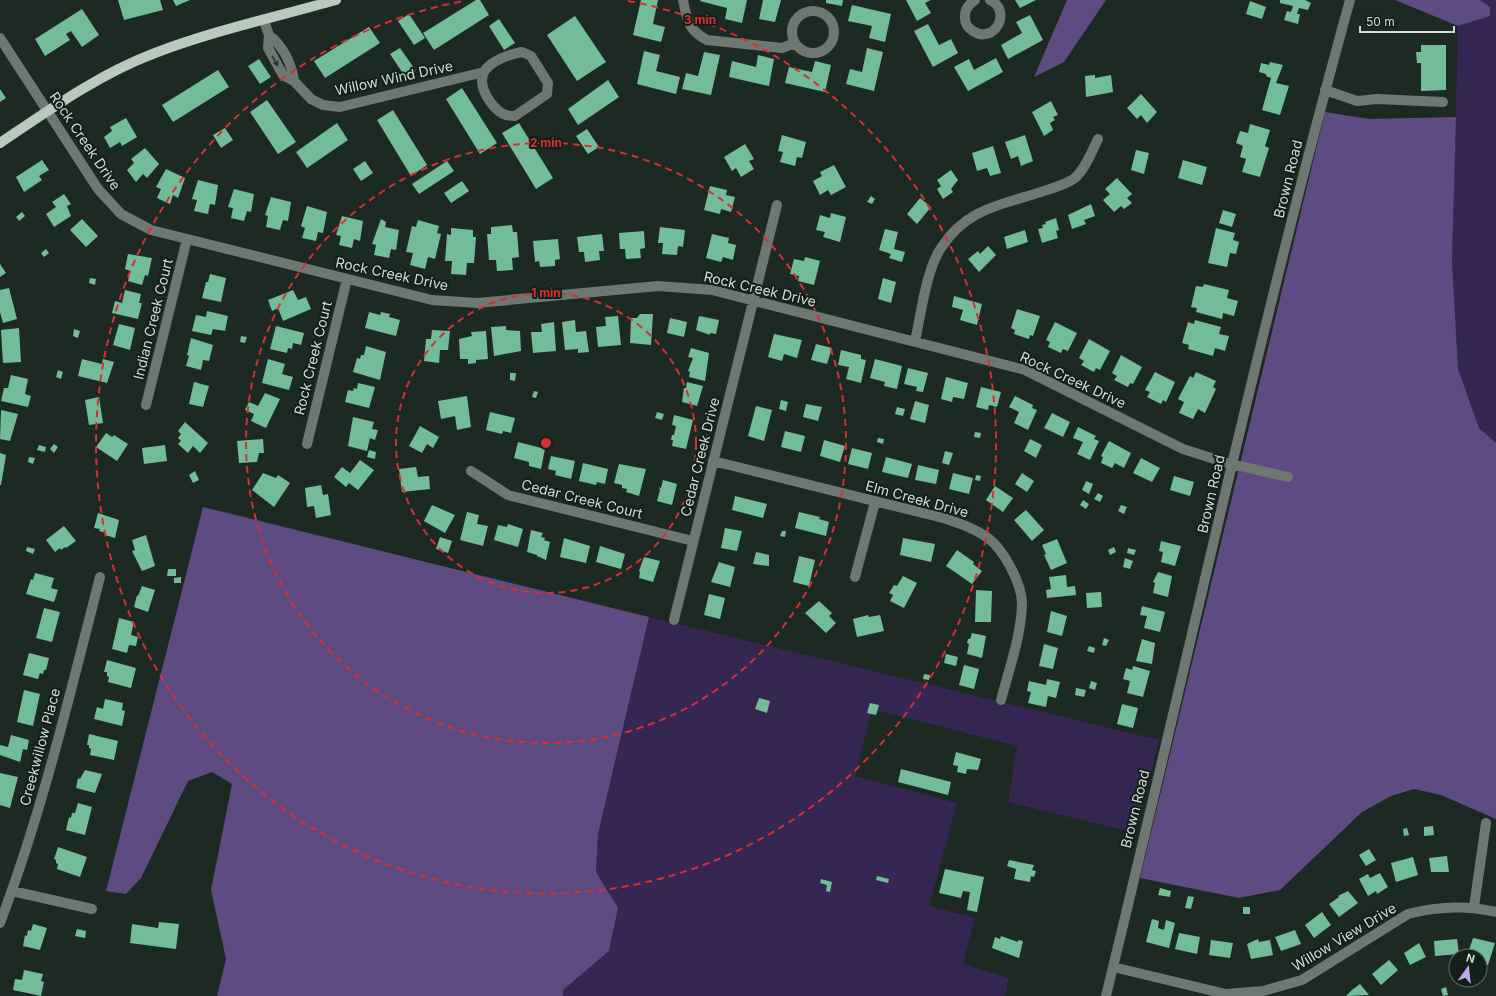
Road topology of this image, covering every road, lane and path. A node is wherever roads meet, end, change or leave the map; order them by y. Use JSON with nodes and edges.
{"nodes":[{"id":1,"x":336,"y":0,"type":"edge"},
{"id":2,"x":683,"y":0,"type":"edge"},
{"id":3,"x":990,"y":0,"type":"edge"},
{"id":4,"x":1350,"y":0,"type":"edge"},
{"id":5,"x":972,"y":1,"type":"edge"},
{"id":6,"x":264,"y":21,"type":"junction"},
{"id":7,"x":0,"y":38,"type":"edge"},
{"id":8,"x":795,"y":43,"type":"junction"},
{"id":9,"x":484,"y":72,"type":"junction"},
{"id":10,"x":1325,"y":90,"type":"junction"},
{"id":11,"x":1443,"y":102,"type":"dead end"},
{"id":12,"x":48,"y":111,"type":"junction"},
{"id":13,"x":1098,"y":139,"type":"dead end"},
{"id":14,"x":0,"y":143,"type":"edge"},
{"id":15,"x":777,"y":205,"type":"dead end"},
{"id":16,"x":187,"y":239,"type":"junction"},
{"id":17,"x":347,"y":279,"type":"junction"},
{"id":18,"x":754,"y":301,"type":"junction"},
{"id":19,"x":915,"y":341,"type":"junction"},
{"id":20,"x":146,"y":405,"type":"dead end"},
{"id":21,"x":307,"y":444,"type":"dead end"},
{"id":22,"x":713,"y":461,"type":"junction"},
{"id":23,"x":1233,"y":464,"type":"junction"},
{"id":24,"x":471,"y":470,"type":"dead end"},
{"id":25,"x":1288,"y":477,"type":"dead end"},
{"id":26,"x":875,"y":502,"type":"junction"},
{"id":27,"x":693,"y":541,"type":"junction"},
{"id":28,"x":100,"y":577,"type":"dead end"},
{"id":29,"x":855,"y":577,"type":"dead end"},
{"id":30,"x":674,"y":620,"type":"dead end"},
{"id":31,"x":1001,"y":700,"type":"dead end"},
{"id":32,"x":1486,"y":823,"type":"dead end"},
{"id":33,"x":12,"y":891,"type":"junction"},
{"id":34,"x":1474,"y":907,"type":"junction"},
{"id":35,"x":92,"y":909,"type":"dead end"},
{"id":36,"x":1496,"y":912,"type":"edge"},
{"id":37,"x":0,"y":923,"type":"edge"},
{"id":38,"x":1113,"y":967,"type":"junction"},
{"id":39,"x":1264,"y":994,"type":"edge"},
{"id":40,"x":1106,"y":996,"type":"edge"}],
"edges":[{"from":1,"to":6,"type":"main road"},
{"from":2,"to":8,"type":"street"},
{"from":3,"to":5,"type":"street"},
{"from":4,"to":10,"type":"street","name":"Brown Road"},
{"from":6,"to":9,"type":"street","name":"Willow Wind Drive"},
{"from":6,"to":12,"type":"main road"},
{"from":7,"to":12,"type":"street","name":"Rock Creek Drive"},
{"from":8,"to":8,"type":"street"},
{"from":9,"to":9,"type":"street","name":"Willow Wind Drive"},
{"from":10,"to":11,"type":"street"},
{"from":10,"to":23,"type":"street","name":"Brown Road"},
{"from":12,"to":14,"type":"main road"},
{"from":12,"to":16,"type":"street","name":"Rock Creek Drive"},
{"from":13,"to":19,"type":"street"},
{"from":15,"to":18,"type":"street","name":"Cedar Creek Drive"},
{"from":16,"to":17,"type":"street","name":"Rock Creek Drive"},
{"from":16,"to":20,"type":"street","name":"Indian Creek Court"},
{"from":17,"to":18,"type":"street","name":"Rock Creek Drive"},
{"from":17,"to":21,"type":"street","name":"Rock Creek Court"},
{"from":18,"to":19,"type":"street","name":"Rock Creek Drive"},
{"from":18,"to":22,"type":"street","name":"Cedar Creek Drive"},
{"from":19,"to":23,"type":"street","name":"Rock Creek Drive"},
{"from":22,"to":26,"type":"street","name":"Elm Creek Drive"},
{"from":22,"to":27,"type":"street","name":"Cedar Creek Drive"},
{"from":23,"to":25,"type":"street","name":"Rock Creek Drive"},
{"from":23,"to":38,"type":"street","name":"Brown Road"},
{"from":24,"to":27,"type":"street","name":"Cedar Creek Court"},
{"from":26,"to":29,"type":"street"},
{"from":26,"to":31,"type":"street","name":"Elm Creek Drive"},
{"from":27,"to":30,"type":"street","name":"Cedar Creek Drive"},
{"from":28,"to":33,"type":"street","name":"Creekwillow Place"},
{"from":32,"to":34,"type":"street"},
{"from":33,"to":35,"type":"street"},
{"from":33,"to":37,"type":"street","name":"Creekwillow Place"},
{"from":34,"to":36,"type":"street","name":"Willow View Drive"},
{"from":34,"to":39,"type":"street","name":"Willow View Drive"},
{"from":38,"to":39,"type":"street","name":"Willow View Drive"},
{"from":38,"to":40,"type":"street","name":"Brown Road"}]}
